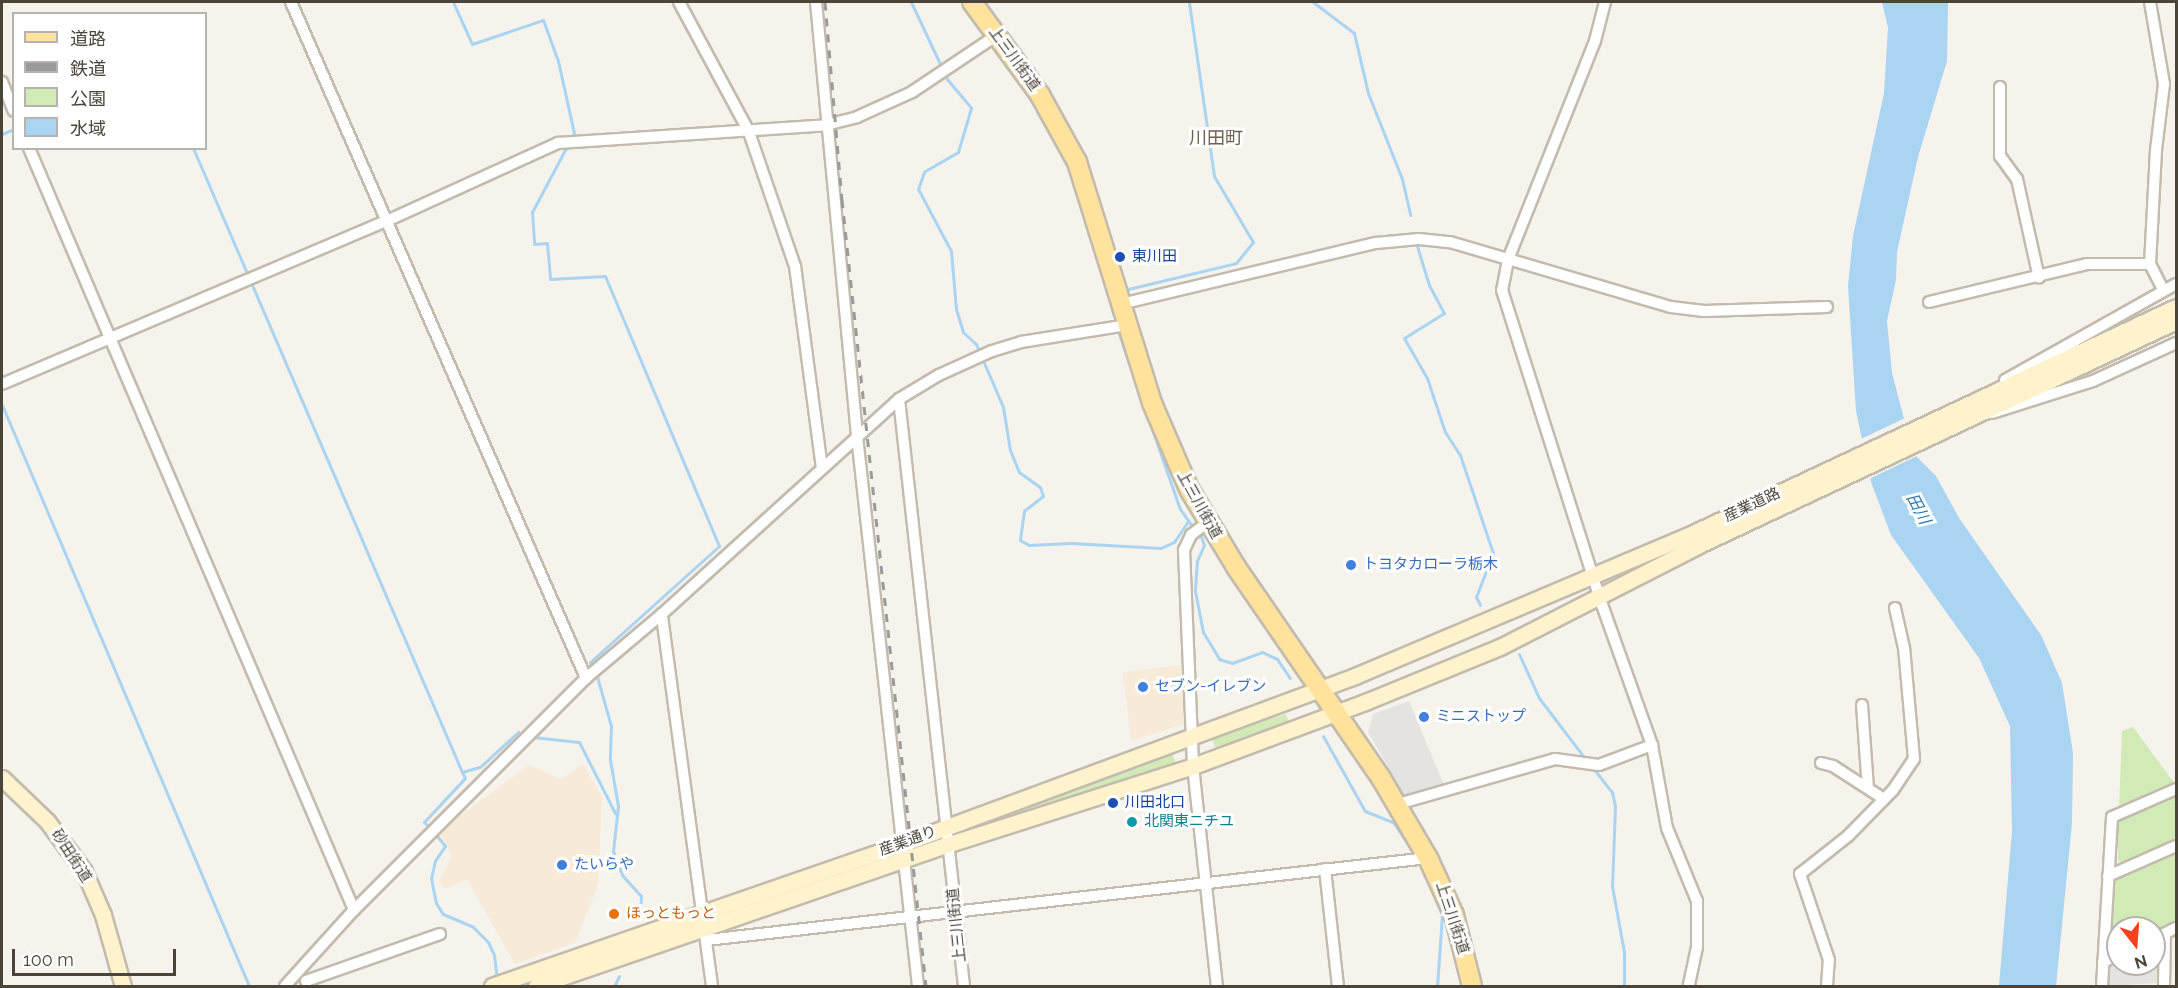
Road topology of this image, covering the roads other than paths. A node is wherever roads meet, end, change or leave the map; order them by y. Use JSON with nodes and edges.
{"nodes":[{"id":1,"x":291,"y":2,"type":"edge"},
{"id":2,"x":679,"y":2,"type":"edge"},
{"id":3,"x":816,"y":2,"type":"edge"},
{"id":4,"x":972,"y":2,"type":"edge"},
{"id":5,"x":1605,"y":2,"type":"edge"},
{"id":6,"x":2150,"y":2,"type":"edge"},
{"id":7,"x":997,"y":35,"type":"junction"},
{"id":8,"x":2,"y":82,"type":"edge"},
{"id":9,"x":2000,"y":87,"type":"dead end"},
{"id":10,"x":12,"y":106,"type":"edge"},
{"id":11,"x":826,"y":125,"type":"junction"},
{"id":12,"x":749,"y":132,"type":"junction"},
{"id":13,"x":30,"y":150,"type":"edge"},
{"id":14,"x":389,"y":220,"type":"junction"},
{"id":15,"x":1508,"y":260,"type":"junction"},
{"id":16,"x":2150,"y":264,"type":"junction"},
{"id":17,"x":2038,"y":278,"type":"junction"},
{"id":18,"x":2176,"y":284,"type":"edge"},
{"id":19,"x":2170,"y":294,"type":"edge"},
{"id":20,"x":1929,"y":302,"type":"dead end"},
{"id":21,"x":1121,"y":304,"type":"junction"},
{"id":22,"x":1827,"y":307,"type":"dead end"},
{"id":23,"x":2176,"y":307,"type":"edge"},
{"id":24,"x":2176,"y":321,"type":"edge"},
{"id":25,"x":1127,"y":325,"type":"junction"},
{"id":26,"x":2176,"y":330,"type":"edge"},
{"id":27,"x":109,"y":339,"type":"junction"},
{"id":28,"x":2176,"y":343,"type":"edge"},
{"id":29,"x":2107,"y":347,"type":"junction"},
{"id":30,"x":2,"y":384,"type":"edge"},
{"id":31,"x":899,"y":399,"type":"junction"},
{"id":32,"x":1966,"y":412,"type":"junction"},
{"id":33,"x":857,"y":436,"type":"junction"},
{"id":34,"x":1849,"y":467,"type":"junction"},
{"id":35,"x":822,"y":468,"type":"junction"},
{"id":36,"x":1208,"y":522,"type":"junction"},
{"id":37,"x":1592,"y":574,"type":"junction"},
{"id":38,"x":1600,"y":599,"type":"junction"},
{"id":39,"x":1895,"y":608,"type":"dead end"},
{"id":40,"x":662,"y":614,"type":"junction"},
{"id":41,"x":586,"y":678,"type":"junction"},
{"id":42,"x":1321,"y":689,"type":"junction"},
{"id":43,"x":1862,"y":705,"type":"dead end"},
{"id":44,"x":1336,"y":713,"type":"junction"},
{"id":45,"x":1191,"y":735,"type":"junction"},
{"id":46,"x":1652,"y":745,"type":"junction"},
{"id":47,"x":1821,"y":763,"type":"dead end"},
{"id":48,"x":1193,"y":766,"type":"junction"},
{"id":49,"x":2,"y":778,"type":"edge"},
{"id":50,"x":1868,"y":788,"type":"junction"},
{"id":51,"x":2176,"y":789,"type":"edge"},
{"id":52,"x":1884,"y":799,"type":"junction"},
{"id":53,"x":1398,"y":804,"type":"junction"},
{"id":54,"x":947,"y":826,"type":"junction"},
{"id":55,"x":901,"y":844,"type":"junction"},
{"id":56,"x":949,"y":844,"type":"junction"},
{"id":57,"x":2176,"y":846,"type":"edge"},
{"id":58,"x":1428,"y":858,"type":"junction"},
{"id":59,"x":903,"y":860,"type":"junction"},
{"id":60,"x":1325,"y":869,"type":"junction"},
{"id":61,"x":2108,"y":876,"type":"junction"},
{"id":62,"x":1206,"y":883,"type":"junction"},
{"id":63,"x":354,"y":910,"type":"junction"},
{"id":64,"x":956,"y":912,"type":"junction"},
{"id":65,"x":910,"y":917,"type":"junction"},
{"id":66,"x":705,"y":927,"type":"junction"},
{"id":67,"x":440,"y":934,"type":"dead end"},
{"id":68,"x":2106,"y":961,"type":"edge"},
{"id":69,"x":2103,"y":962,"type":"junction"},
{"id":70,"x":301,"y":969,"type":"junction"},
{"id":71,"x":306,"y":984,"type":"edge"},
{"id":72,"x":123,"y":987,"type":"edge"},
{"id":73,"x":285,"y":987,"type":"edge"},
{"id":74,"x":492,"y":987,"type":"edge"},
{"id":75,"x":536,"y":987,"type":"edge"},
{"id":76,"x":712,"y":987,"type":"edge"},
{"id":77,"x":918,"y":987,"type":"edge"},
{"id":78,"x":964,"y":987,"type":"edge"},
{"id":79,"x":1217,"y":987,"type":"edge"},
{"id":80,"x":1338,"y":987,"type":"edge"},
{"id":81,"x":1472,"y":987,"type":"edge"},
{"id":82,"x":1689,"y":987,"type":"edge"},
{"id":83,"x":1827,"y":987,"type":"edge"},
{"id":84,"x":2102,"y":987,"type":"edge"}],
"edges":[{"from":1,"to":14,"type":"street"},
{"from":2,"to":12,"type":"street"},
{"from":3,"to":11,"type":"street"},
{"from":4,"to":7,"type":"main road","name":"上三川街道"},
{"from":5,"to":15,"type":"street"},
{"from":6,"to":16,"type":"street"},
{"from":7,"to":11,"type":"street"},
{"from":7,"to":21,"type":"main road","name":"上三川街道"},
{"from":8,"to":10,"type":"street"},
{"from":9,"to":17,"type":"street"},
{"from":11,"to":12,"type":"street"},
{"from":11,"to":33,"type":"street"},
{"from":12,"to":14,"type":"street"},
{"from":12,"to":35,"type":"street"},
{"from":13,"to":27,"type":"street"},
{"from":14,"to":27,"type":"street"},
{"from":14,"to":41,"type":"street"},
{"from":15,"to":21,"type":"street"},
{"from":15,"to":22,"type":"street"},
{"from":15,"to":37,"type":"street"},
{"from":16,"to":17,"type":"street"},
{"from":16,"to":19,"type":"street"},
{"from":17,"to":20,"type":"street"},
{"from":18,"to":19,"type":"street"},
{"from":19,"to":29,"type":"street"},
{"from":19,"to":32,"type":"street"},
{"from":21,"to":25,"type":"main road","name":"上三川街道"},
{"from":23,"to":29,"type":"street","name":"産業道路"},
{"from":24,"to":29,"type":"street","name":"産業道路"},
{"from":25,"to":31,"type":"street"},
{"from":25,"to":36,"type":"main road","name":"上三川街道"},
{"from":26,"to":29,"type":"street"},
{"from":27,"to":30,"type":"street"},
{"from":27,"to":63,"type":"street"},
{"from":28,"to":32,"type":"street"},
{"from":29,"to":32,"type":"street","name":"産業道路"},
{"from":31,"to":33,"type":"street"},
{"from":31,"to":54,"type":"street","name":"上三川街道"},
{"from":32,"to":34,"type":"street","name":"産業道路"},
{"from":33,"to":35,"type":"street"},
{"from":33,"to":55,"type":"street"},
{"from":34,"to":37,"type":"street","name":"産業道路"},
{"from":34,"to":38,"type":"street","name":"産業道路"},
{"from":35,"to":40,"type":"street"},
{"from":36,"to":42,"type":"main road","name":"上三川街道"},
{"from":36,"to":45,"type":"street"},
{"from":37,"to":38,"type":"street"},
{"from":37,"to":42,"type":"street","name":"産業道路"},
{"from":38,"to":44,"type":"street","name":"産業道路"},
{"from":38,"to":46,"type":"street"},
{"from":39,"to":52,"type":"street"},
{"from":40,"to":41,"type":"street"},
{"from":40,"to":66,"type":"street"},
{"from":41,"to":63,"type":"street"},
{"from":42,"to":44,"type":"main road","name":"上三川街道"},
{"from":42,"to":45,"type":"street","name":"産業通り"},
{"from":43,"to":50,"type":"street"},
{"from":44,"to":48,"type":"street","name":"産業通り"},
{"from":44,"to":53,"type":"main road","name":"上三川街道"},
{"from":45,"to":48,"type":"street"},
{"from":45,"to":54,"type":"street","name":"産業通り"},
{"from":46,"to":53,"type":"street"},
{"from":46,"to":82,"type":"street"},
{"from":47,"to":50,"type":"street"},
{"from":48,"to":56,"type":"street","name":"産業通り"},
{"from":48,"to":62,"type":"street"},
{"from":49,"to":72,"type":"street","name":"砂田街道"},
{"from":50,"to":52,"type":"street"},
{"from":51,"to":61,"type":"street"},
{"from":52,"to":83,"type":"street"},
{"from":53,"to":58,"type":"main road","name":"上三川街道"},
{"from":54,"to":55,"type":"street","name":"産業通り"},
{"from":54,"to":56,"type":"street","name":"上三川街道"},
{"from":55,"to":59,"type":"street"},
{"from":55,"to":66,"type":"street","name":"産業通り"},
{"from":56,"to":59,"type":"street","name":"産業通り"},
{"from":56,"to":64,"type":"street","name":"上三川街道"},
{"from":57,"to":61,"type":"street"},
{"from":58,"to":60,"type":"street"},
{"from":58,"to":81,"type":"main road","name":"上三川街道"},
{"from":59,"to":65,"type":"street"},
{"from":59,"to":66,"type":"street","name":"産業通り"},
{"from":60,"to":62,"type":"street"},
{"from":60,"to":80,"type":"street"},
{"from":61,"to":69,"type":"street"},
{"from":62,"to":64,"type":"street"},
{"from":62,"to":79,"type":"street"},
{"from":63,"to":70,"type":"street"},
{"from":64,"to":65,"type":"street"},
{"from":64,"to":78,"type":"street","name":"上三川街道"},
{"from":65,"to":66,"type":"street"},
{"from":65,"to":77,"type":"street"},
{"from":66,"to":74,"type":"street","name":"産業通り"},
{"from":66,"to":75,"type":"street","name":"産業通り"},
{"from":66,"to":76,"type":"street"},
{"from":67,"to":71,"type":"street"},
{"from":68,"to":69,"type":"street"},
{"from":69,"to":84,"type":"street"},
{"from":70,"to":71,"type":"street"},
{"from":70,"to":73,"type":"street"}]}
